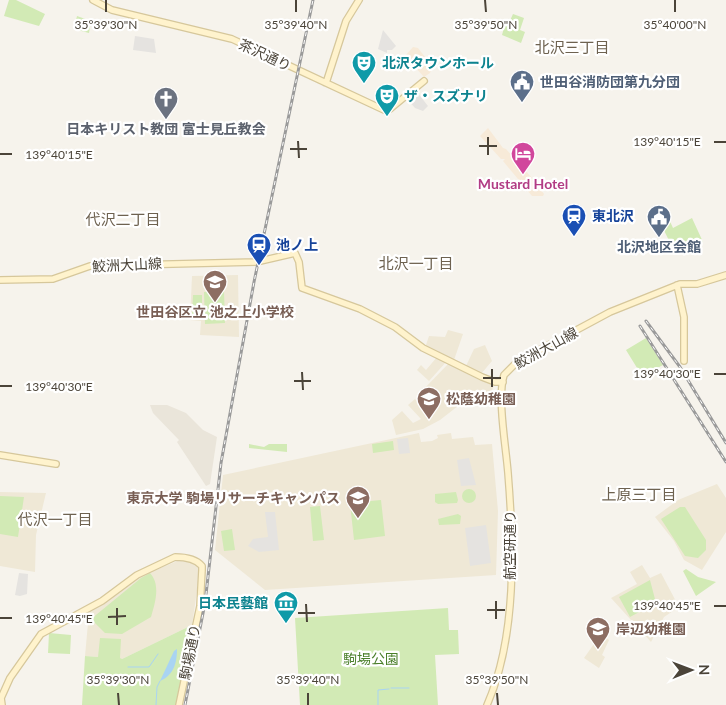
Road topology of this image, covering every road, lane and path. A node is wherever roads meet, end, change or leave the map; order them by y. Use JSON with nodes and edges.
{"nodes":[{"id":1,"x":93,"y":0,"type":"edge"},
{"id":2,"x":359,"y":0,"type":"edge"},
{"id":3,"x":424,"y":81,"type":"dead end"},
{"id":4,"x":326,"y":83,"type":"junction"},
{"id":5,"x":726,"y":275,"type":"edge"},
{"id":6,"x":0,"y":280,"type":"edge"},
{"id":7,"x":677,"y":285,"type":"junction"},
{"id":8,"x":684,"y":361,"type":"dead end"},
{"id":9,"x":502,"y":382,"type":"junction"},
{"id":10,"x":0,"y":455,"type":"edge"},
{"id":11,"x":56,"y":464,"type":"dead end"},
{"id":12,"x":2,"y":705,"type":"edge"},
{"id":13,"x":180,"y":705,"type":"edge"},
{"id":14,"x":487,"y":705,"type":"edge"}],
"edges":[{"from":1,"to":4,"type":"street","name":"茶沢通り"},
{"from":2,"to":4,"type":"street"},
{"from":3,"to":4,"type":"street","name":"茶沢通り"},
{"from":5,"to":7,"type":"street","name":"鮫洲大山線"},
{"from":6,"to":9,"type":"street","name":"鮫洲大山線"},
{"from":7,"to":8,"type":"street"},
{"from":7,"to":9,"type":"street","name":"鮫洲大山線"},
{"from":9,"to":14,"type":"street","name":"航空研通り"},
{"from":10,"to":11,"type":"street"},
{"from":12,"to":13,"type":"street","name":"駒場通り"}]}
